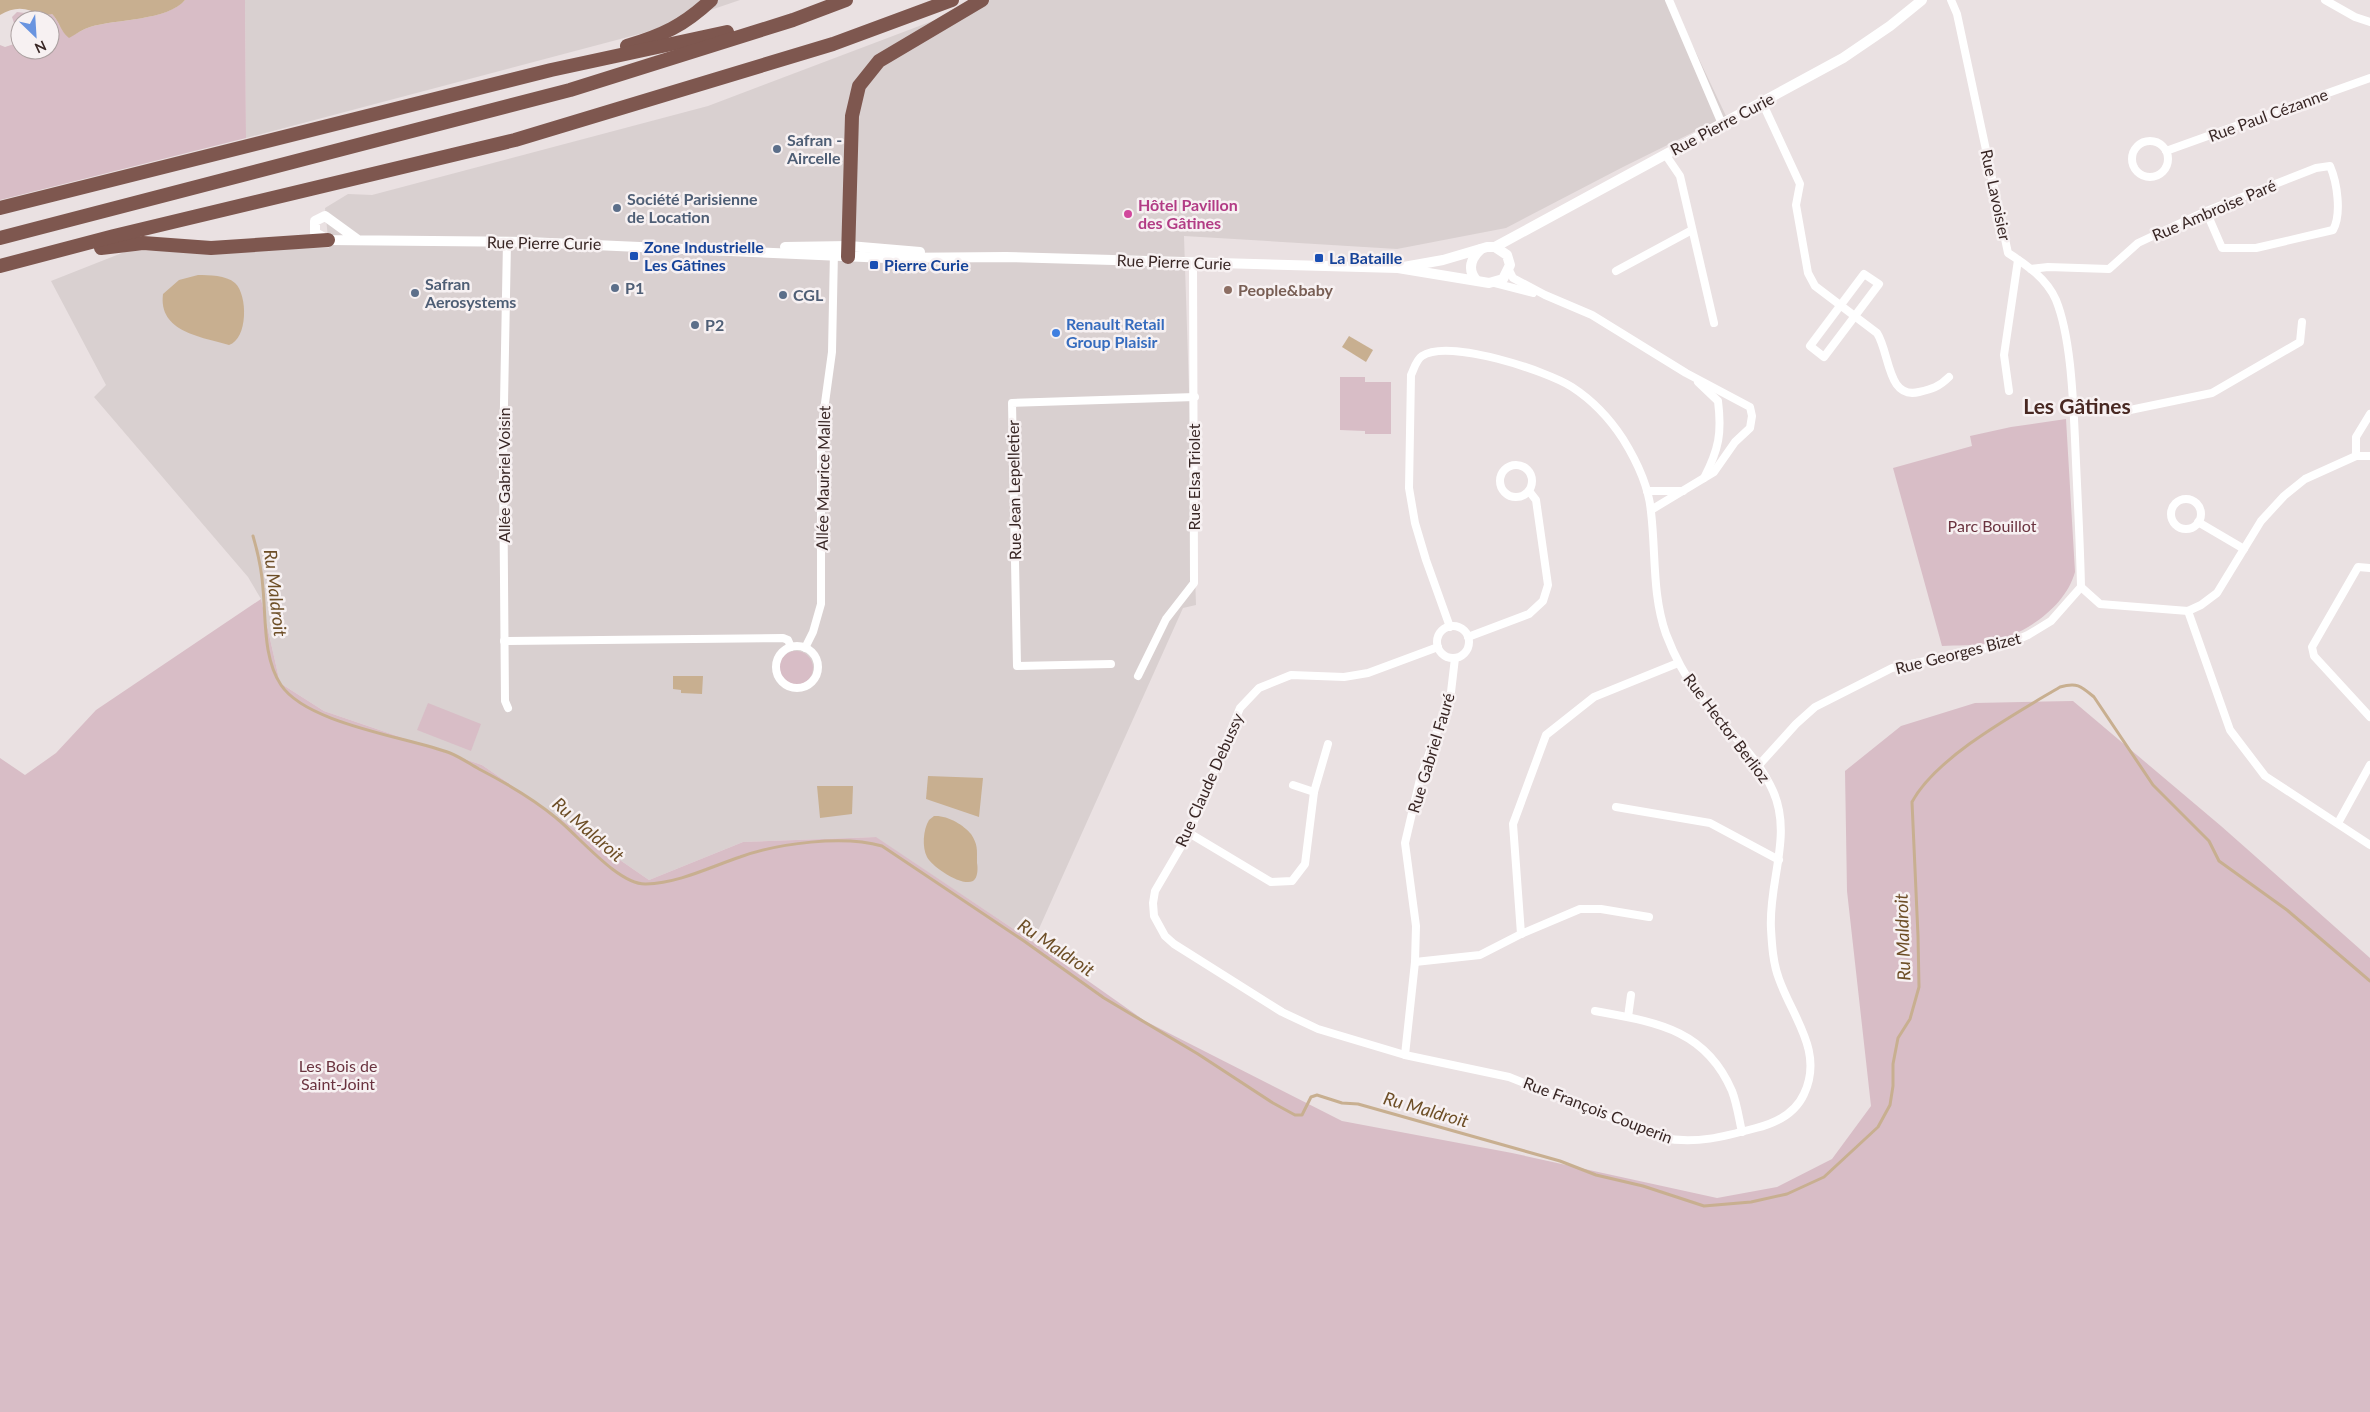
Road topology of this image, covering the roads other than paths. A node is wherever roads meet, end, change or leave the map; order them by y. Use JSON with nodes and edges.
{"nodes":[{"id":1,"x":711,"y":0,"type":"edge"},
{"id":2,"x":846,"y":0,"type":"edge"},
{"id":3,"x":952,"y":0,"type":"edge"},
{"id":4,"x":982,"y":0,"type":"edge"},
{"id":5,"x":1669,"y":0,"type":"edge"},
{"id":6,"x":1922,"y":0,"type":"edge"},
{"id":7,"x":1951,"y":0,"type":"edge"},
{"id":8,"x":2325,"y":0,"type":"edge"},
{"id":9,"x":822,"y":8,"type":"junction"},
{"id":10,"x":2370,"y":22,"type":"edge"},
{"id":11,"x":551,"y":70,"type":"junction"},
{"id":12,"x":2370,"y":78,"type":"edge"},
{"id":13,"x":1762,"y":102,"type":"junction"},
{"id":14,"x":1722,"y":124,"type":"junction"},
{"id":15,"x":2166,"y":151,"type":"junction"},
{"id":16,"x":1665,"y":154,"type":"junction"},
{"id":17,"x":27,"y":202,"type":"junction"},
{"id":18,"x":0,"y":208,"type":"edge"},
{"id":19,"x":2206,"y":212,"type":"junction"},
{"id":20,"x":0,"y":213,"type":"edge"},
{"id":21,"x":1692,"y":230,"type":"junction"},
{"id":22,"x":1514,"y":236,"type":"junction"},
{"id":23,"x":0,"y":238,"type":"edge"},
{"id":24,"x":328,"y":240,"type":"junction"},
{"id":25,"x":358,"y":240,"type":"junction"},
{"id":26,"x":507,"y":241,"type":"junction"},
{"id":27,"x":1496,"y":247,"type":"junction"},
{"id":28,"x":1482,"y":248,"type":"junction"},
{"id":29,"x":64,"y":249,"type":"junction"},
{"id":30,"x":834,"y":251,"type":"junction"},
{"id":31,"x":849,"y":251,"type":"junction"},
{"id":32,"x":1507,"y":255,"type":"junction"},
{"id":33,"x":2018,"y":260,"type":"junction"},
{"id":34,"x":1193,"y":263,"type":"junction"},
{"id":35,"x":0,"y":266,"type":"edge"},
{"id":36,"x":1398,"y":268,"type":"junction"},
{"id":37,"x":2031,"y":269,"type":"junction"},
{"id":38,"x":1509,"y":270,"type":"junction"},
{"id":39,"x":1616,"y":271,"type":"dead end"},
{"id":40,"x":1476,"y":280,"type":"junction"},
{"id":41,"x":1494,"y":283,"type":"junction"},
{"id":42,"x":1545,"y":296,"type":"junction"},
{"id":43,"x":1840,"y":305,"type":"junction"},
{"id":44,"x":1855,"y":316,"type":"junction"},
{"id":45,"x":2302,"y":322,"type":"dead end"},
{"id":46,"x":1714,"y":323,"type":"dead end"},
{"id":47,"x":1691,"y":376,"type":"junction"},
{"id":48,"x":1949,"y":377,"type":"dead end"},
{"id":49,"x":2009,"y":391,"type":"dead end"},
{"id":50,"x":1194,"y":397,"type":"junction"},
{"id":51,"x":2073,"y":402,"type":"junction"},
{"id":52,"x":2370,"y":414,"type":"edge"},
{"id":53,"x":2356,"y":456,"type":"junction"},
{"id":54,"x":2370,"y":456,"type":"edge"},
{"id":55,"x":1703,"y":481,"type":"junction"},
{"id":56,"x":1529,"y":490,"type":"junction"},
{"id":57,"x":1647,"y":491,"type":"junction"},
{"id":58,"x":1684,"y":491,"type":"junction"},
{"id":59,"x":1651,"y":510,"type":"junction"},
{"id":60,"x":2198,"y":522,"type":"dead end"},
{"id":61,"x":2244,"y":549,"type":"junction"},
{"id":62,"x":2370,"y":568,"type":"edge"},
{"id":63,"x":2082,"y":587,"type":"junction"},
{"id":64,"x":2188,"y":611,"type":"junction"},
{"id":65,"x":1450,"y":626,"type":"junction"},
{"id":66,"x":1468,"y":637,"type":"junction"},
{"id":67,"x":504,"y":640,"type":"junction"},
{"id":68,"x":791,"y":647,"type":"junction"},
{"id":69,"x":805,"y":648,"type":"junction"},
{"id":70,"x":1438,"y":648,"type":"junction"},
{"id":71,"x":1456,"y":658,"type":"junction"},
{"id":72,"x":1678,"y":663,"type":"junction"},
{"id":73,"x":1111,"y":664,"type":"dead end"},
{"id":74,"x":1138,"y":676,"type":"dead end"},
{"id":75,"x":508,"y":708,"type":"dead end"},
{"id":76,"x":2370,"y":717,"type":"edge"},
{"id":77,"x":1328,"y":744,"type":"dead end"},
{"id":78,"x":2370,"y":765,"type":"edge"},
{"id":79,"x":1759,"y":766,"type":"junction"},
{"id":80,"x":1293,"y":785,"type":"dead end"},
{"id":81,"x":1314,"y":792,"type":"junction"},
{"id":82,"x":1616,"y":807,"type":"dead end"},
{"id":83,"x":2338,"y":823,"type":"junction"},
{"id":84,"x":1189,"y":833,"type":"junction"},
{"id":85,"x":2370,"y":846,"type":"edge"},
{"id":86,"x":1779,"y":860,"type":"junction"},
{"id":87,"x":1649,"y":916,"type":"dead end"},
{"id":88,"x":1521,"y":934,"type":"junction"},
{"id":89,"x":1415,"y":962,"type":"junction"},
{"id":90,"x":1631,"y":995,"type":"dead end"},
{"id":91,"x":1595,"y":1011,"type":"dead end"},
{"id":92,"x":1628,"y":1017,"type":"junction"},
{"id":93,"x":1405,"y":1055,"type":"junction"},
{"id":94,"x":1742,"y":1132,"type":"junction"}],
"edges":[{"from":1,"to":11,"type":"highway"},
{"from":2,"to":9,"type":"highway"},
{"from":3,"to":29,"type":"highway"},
{"from":4,"to":31,"type":"highway"},
{"from":5,"to":14,"type":"street"},
{"from":6,"to":13,"type":"street","name":"Rue Pierre Curie"},
{"from":7,"to":33,"type":"street","name":"Rue Lavoisier"},
{"from":8,"to":10,"type":"street"},
{"from":9,"to":11,"type":"highway"},
{"from":9,"to":23,"type":"highway"},
{"from":11,"to":17,"type":"highway"},
{"from":12,"to":15,"type":"street","name":"Rue Paul Cézanne"},
{"from":13,"to":14,"type":"street","name":"Rue Pierre Curie"},
{"from":13,"to":43,"type":"street"},
{"from":14,"to":16,"type":"street","name":"Rue Pierre Curie"},
{"from":15,"to":15,"type":"street"},
{"from":16,"to":21,"type":"street"},
{"from":16,"to":22,"type":"street","name":"Rue Pierre Curie"},
{"from":17,"to":18,"type":"highway"},
{"from":17,"to":20,"type":"highway"},
{"from":19,"to":19,"type":"street","name":"Rue Ambroise Paré"},
{"from":19,"to":37,"type":"street","name":"Rue Ambroise Paré"},
{"from":21,"to":39,"type":"street"},
{"from":21,"to":46,"type":"street"},
{"from":22,"to":27,"type":"street","name":"Rue Pierre Curie"},
{"from":22,"to":32,"type":"street"},
{"from":24,"to":25,"type":"street","name":"Rue Pierre Curie"},
{"from":24,"to":25,"type":"street"},
{"from":24,"to":29,"type":"highway"},
{"from":25,"to":26,"type":"street","name":"Rue Pierre Curie"},
{"from":26,"to":30,"type":"street","name":"Rue Pierre Curie"},
{"from":26,"to":67,"type":"street","name":"Allée Gabriel Voisin"},
{"from":27,"to":28,"type":"street","name":"Rue Pierre Curie"},
{"from":27,"to":32,"type":"street"},
{"from":28,"to":36,"type":"street","name":"Rue Pierre Curie"},
{"from":28,"to":40,"type":"street"},
{"from":29,"to":35,"type":"highway"},
{"from":30,"to":31,"type":"street","name":"Rue Pierre Curie"},
{"from":30,"to":69,"type":"street","name":"Allée Maurice Mallet"},
{"from":31,"to":34,"type":"street","name":"Rue Pierre Curie"},
{"from":32,"to":38,"type":"street"},
{"from":33,"to":37,"type":"street","name":"Rue Lavoisier"},
{"from":33,"to":49,"type":"street"},
{"from":34,"to":36,"type":"street","name":"Rue Pierre Curie"},
{"from":34,"to":50,"type":"street","name":"Rue Elsa Triolet"},
{"from":36,"to":40,"type":"street","name":"Rue Pierre Curie"},
{"from":37,"to":51,"type":"street","name":"Rue Lavoisier"},
{"from":38,"to":41,"type":"street"},
{"from":38,"to":42,"type":"street"},
{"from":40,"to":41,"type":"street","name":"Rue Pierre Curie"},
{"from":41,"to":42,"type":"street"},
{"from":42,"to":47,"type":"street"},
{"from":43,"to":44,"type":"street"},
{"from":43,"to":44,"type":"street"},
{"from":43,"to":44,"type":"street"},
{"from":44,"to":48,"type":"street"},
{"from":45,"to":51,"type":"street"},
{"from":47,"to":55,"type":"street"},
{"from":47,"to":55,"type":"street"},
{"from":50,"to":73,"type":"street","name":"Rue Jean Lepelletier"},
{"from":50,"to":74,"type":"street","name":"Rue Elsa Triolet"},
{"from":51,"to":63,"type":"street","name":"Rue Lavoisier"},
{"from":52,"to":53,"type":"street"},
{"from":53,"to":54,"type":"street"},
{"from":53,"to":61,"type":"street"},
{"from":55,"to":58,"type":"street"},
{"from":56,"to":56,"type":"street"},
{"from":56,"to":66,"type":"street"},
{"from":57,"to":58,"type":"street"},
{"from":57,"to":59,"type":"street","name":"Rue Hector Berlioz"},
{"from":57,"to":65,"type":"street","name":"Rue Hector Berlioz"},
{"from":58,"to":59,"type":"street"},
{"from":59,"to":72,"type":"street","name":"Rue Hector Berlioz"},
{"from":60,"to":61,"type":"street"},
{"from":61,"to":64,"type":"street"},
{"from":62,"to":76,"type":"street"},
{"from":63,"to":64,"type":"street"},
{"from":63,"to":79,"type":"street","name":"Rue Georges Bizet"},
{"from":64,"to":83,"type":"street"},
{"from":65,"to":66,"type":"street"},
{"from":65,"to":70,"type":"street"},
{"from":66,"to":71,"type":"street"},
{"from":67,"to":68,"type":"street"},
{"from":67,"to":75,"type":"street","name":"Allée Gabriel Voisin"},
{"from":68,"to":69,"type":"street"},
{"from":68,"to":69,"type":"street"},
{"from":70,"to":71,"type":"street"},
{"from":70,"to":84,"type":"street","name":"Rue Claude Debussy"},
{"from":71,"to":89,"type":"street","name":"Rue Gabriel Fauré"},
{"from":72,"to":79,"type":"street","name":"Rue Hector Berlioz"},
{"from":72,"to":88,"type":"street"},
{"from":77,"to":81,"type":"street"},
{"from":78,"to":83,"type":"street"},
{"from":79,"to":86,"type":"street","name":"Rue Hector Berlioz"},
{"from":80,"to":81,"type":"street"},
{"from":81,"to":84,"type":"street"},
{"from":82,"to":86,"type":"street"},
{"from":83,"to":85,"type":"street"},
{"from":84,"to":93,"type":"street","name":"Rue Claude Debussy"},
{"from":86,"to":94,"type":"street","name":"Rue François Couperin"},
{"from":87,"to":88,"type":"street"},
{"from":88,"to":89,"type":"street"},
{"from":89,"to":93,"type":"street","name":"Rue Gabriel Fauré"},
{"from":90,"to":92,"type":"street"},
{"from":91,"to":92,"type":"street"},
{"from":92,"to":94,"type":"street"},
{"from":93,"to":94,"type":"street","name":"Rue François Couperin"}]}
